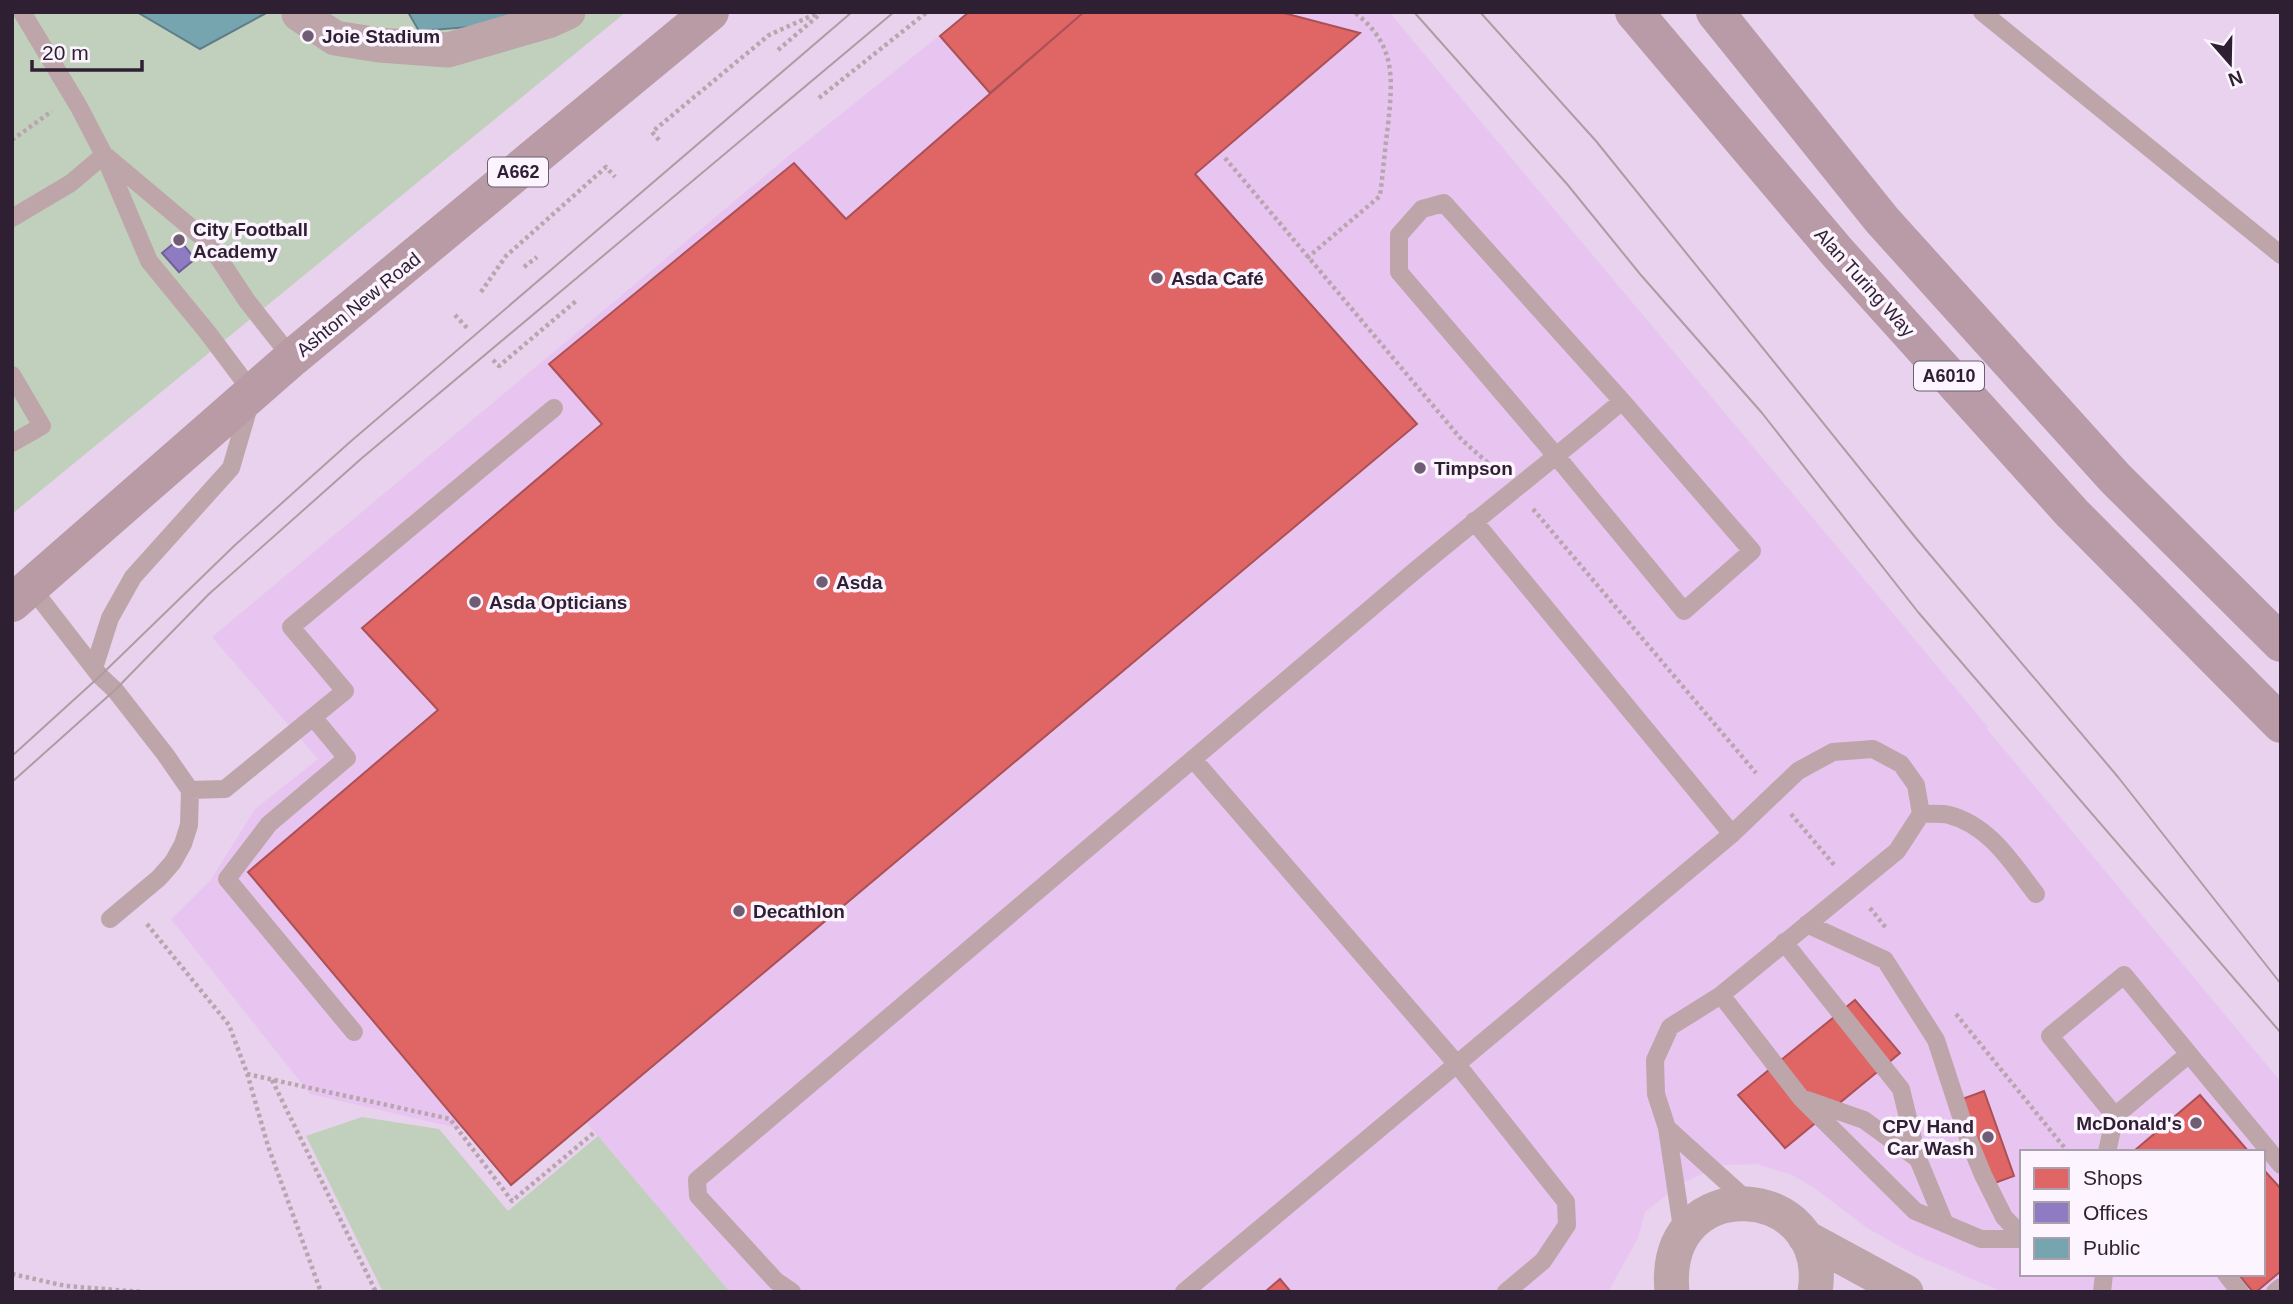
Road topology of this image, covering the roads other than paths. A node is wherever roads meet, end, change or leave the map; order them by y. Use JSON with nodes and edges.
{"nodes":[{"id":1,"x":303,"y":12,"type":"edge"},
{"id":2,"x":568,"y":12,"type":"edge"},
{"id":3,"x":710,"y":12,"type":"edge"},
{"id":4,"x":1634,"y":12,"type":"edge"},
{"id":5,"x":1715,"y":12,"type":"edge"},
{"id":6,"x":1982,"y":12,"type":"edge"},
{"id":7,"x":24,"y":14,"type":"edge"},
{"id":8,"x":104,"y":155,"type":"junction"},
{"id":9,"x":12,"y":218,"type":"edge"},
{"id":10,"x":2281,"y":255,"type":"edge"},
{"id":11,"x":292,"y":358,"type":"junction"},
{"id":12,"x":12,"y":375,"type":"edge"},
{"id":13,"x":253,"y":393,"type":"junction"},
{"id":14,"x":1622,"y":401,"type":"junction"},
{"id":15,"x":554,"y":408,"type":"dead end"},
{"id":16,"x":12,"y":443,"type":"edge"},
{"id":17,"x":1557,"y":457,"type":"junction"},
{"id":18,"x":1474,"y":521,"type":"junction"},
{"id":19,"x":22,"y":595,"type":"edge"},
{"id":20,"x":2281,"y":643,"type":"edge"},
{"id":21,"x":94,"y":668,"type":"junction"},
{"id":22,"x":313,"y":717,"type":"junction"},
{"id":23,"x":2281,"y":724,"type":"edge"},
{"id":24,"x":1193,"y":759,"type":"junction"},
{"id":25,"x":190,"y":790,"type":"junction"},
{"id":26,"x":1922,"y":814,"type":"junction"},
{"id":27,"x":1732,"y":834,"type":"junction"},
{"id":28,"x":2036,"y":894,"type":"dead end"},
{"id":29,"x":110,"y":919,"type":"dead end"},
{"id":30,"x":1807,"y":925,"type":"junction"},
{"id":31,"x":1784,"y":943,"type":"junction"},
{"id":32,"x":1721,"y":995,"type":"junction"},
{"id":33,"x":354,"y":1032,"type":"dead end"},
{"id":34,"x":2189,"y":1054,"type":"junction"},
{"id":35,"x":1456,"y":1063,"type":"junction"},
{"id":36,"x":1801,"y":1098,"type":"junction"},
{"id":37,"x":2115,"y":1116,"type":"junction"},
{"id":38,"x":1667,"y":1128,"type":"junction"},
{"id":39,"x":2107,"y":1150,"type":"edge"},
{"id":40,"x":1918,"y":1159,"type":"junction"},
{"id":41,"x":2281,"y":1164,"type":"edge"},
{"id":42,"x":1751,"y":1203,"type":"junction"},
{"id":43,"x":1945,"y":1224,"type":"junction"},
{"id":44,"x":1683,"y":1235,"type":"junction"},
{"id":45,"x":2020,"y":1235,"type":"edge"},
{"id":46,"x":1805,"y":1237,"type":"junction"},
{"id":47,"x":2020,"y":1237,"type":"edge"},
{"id":48,"x":2228,"y":1276,"type":"edge"},
{"id":49,"x":1666,"y":1286,"type":"edge"},
{"id":50,"x":2281,"y":1287,"type":"edge"},
{"id":51,"x":792,"y":1292,"type":"edge"},
{"id":52,"x":1184,"y":1292,"type":"edge"},
{"id":53,"x":1506,"y":1292,"type":"edge"},
{"id":54,"x":1815,"y":1292,"type":"edge"},
{"id":55,"x":1906,"y":1292,"type":"edge"},
{"id":56,"x":2240,"y":1292,"type":"edge"},
{"id":57,"x":2274,"y":1292,"type":"edge"}],
"edges":[{"from":1,"to":2,"type":"street"},
{"from":3,"to":11,"type":"main road","name":"Ashton New Road","number":"A662"},
{"from":4,"to":23,"type":"highway","name":"Alan Turing Way","number":"A6010"},
{"from":5,"to":20,"type":"highway","number":"A6010"},
{"from":6,"to":10,"type":"lane"},
{"from":7,"to":8,"type":"lane"},
{"from":8,"to":9,"type":"lane"},
{"from":8,"to":11,"type":"lane"},
{"from":8,"to":13,"type":"lane"},
{"from":11,"to":13,"type":"main road","name":"Ashton New Road","number":"A662"},
{"from":12,"to":16,"type":"lane"},
{"from":13,"to":19,"type":"main road","name":"Ashton New Road","number":"A662"},
{"from":13,"to":21,"type":"lane"},
{"from":14,"to":17,"type":"lane"},
{"from":14,"to":17,"type":"lane"},
{"from":14,"to":17,"type":"lane"},
{"from":15,"to":22,"type":"lane"},
{"from":17,"to":18,"type":"lane"},
{"from":18,"to":24,"type":"lane"},
{"from":18,"to":27,"type":"lane"},
{"from":19,"to":21,"type":"lane"},
{"from":21,"to":25,"type":"lane"},
{"from":22,"to":25,"type":"lane"},
{"from":22,"to":33,"type":"lane"},
{"from":24,"to":35,"type":"lane"},
{"from":24,"to":51,"type":"lane"},
{"from":25,"to":29,"type":"lane"},
{"from":26,"to":27,"type":"lane"},
{"from":26,"to":28,"type":"lane"},
{"from":26,"to":30,"type":"lane"},
{"from":27,"to":35,"type":"lane"},
{"from":30,"to":31,"type":"lane"},
{"from":30,"to":45,"type":"lane"},
{"from":31,"to":32,"type":"lane"},
{"from":31,"to":40,"type":"lane"},
{"from":32,"to":36,"type":"lane"},
{"from":32,"to":38,"type":"lane"},
{"from":34,"to":37,"type":"lane"},
{"from":34,"to":37,"type":"lane"},
{"from":34,"to":41,"type":"lane"},
{"from":35,"to":52,"type":"lane"},
{"from":35,"to":53,"type":"lane"},
{"from":36,"to":40,"type":"lane"},
{"from":36,"to":43,"type":"lane"},
{"from":37,"to":39,"type":"lane"},
{"from":38,"to":42,"type":"lane"},
{"from":38,"to":44,"type":"lane"},
{"from":40,"to":43,"type":"lane"},
{"from":42,"to":44,"type":"street"},
{"from":42,"to":46,"type":"street"},
{"from":43,"to":47,"type":"lane"},
{"from":44,"to":49,"type":"street"},
{"from":46,"to":54,"type":"street"},
{"from":46,"to":55,"type":"street"},
{"from":48,"to":56,"type":"lane"},
{"from":50,"to":57,"type":"lane"}]}
